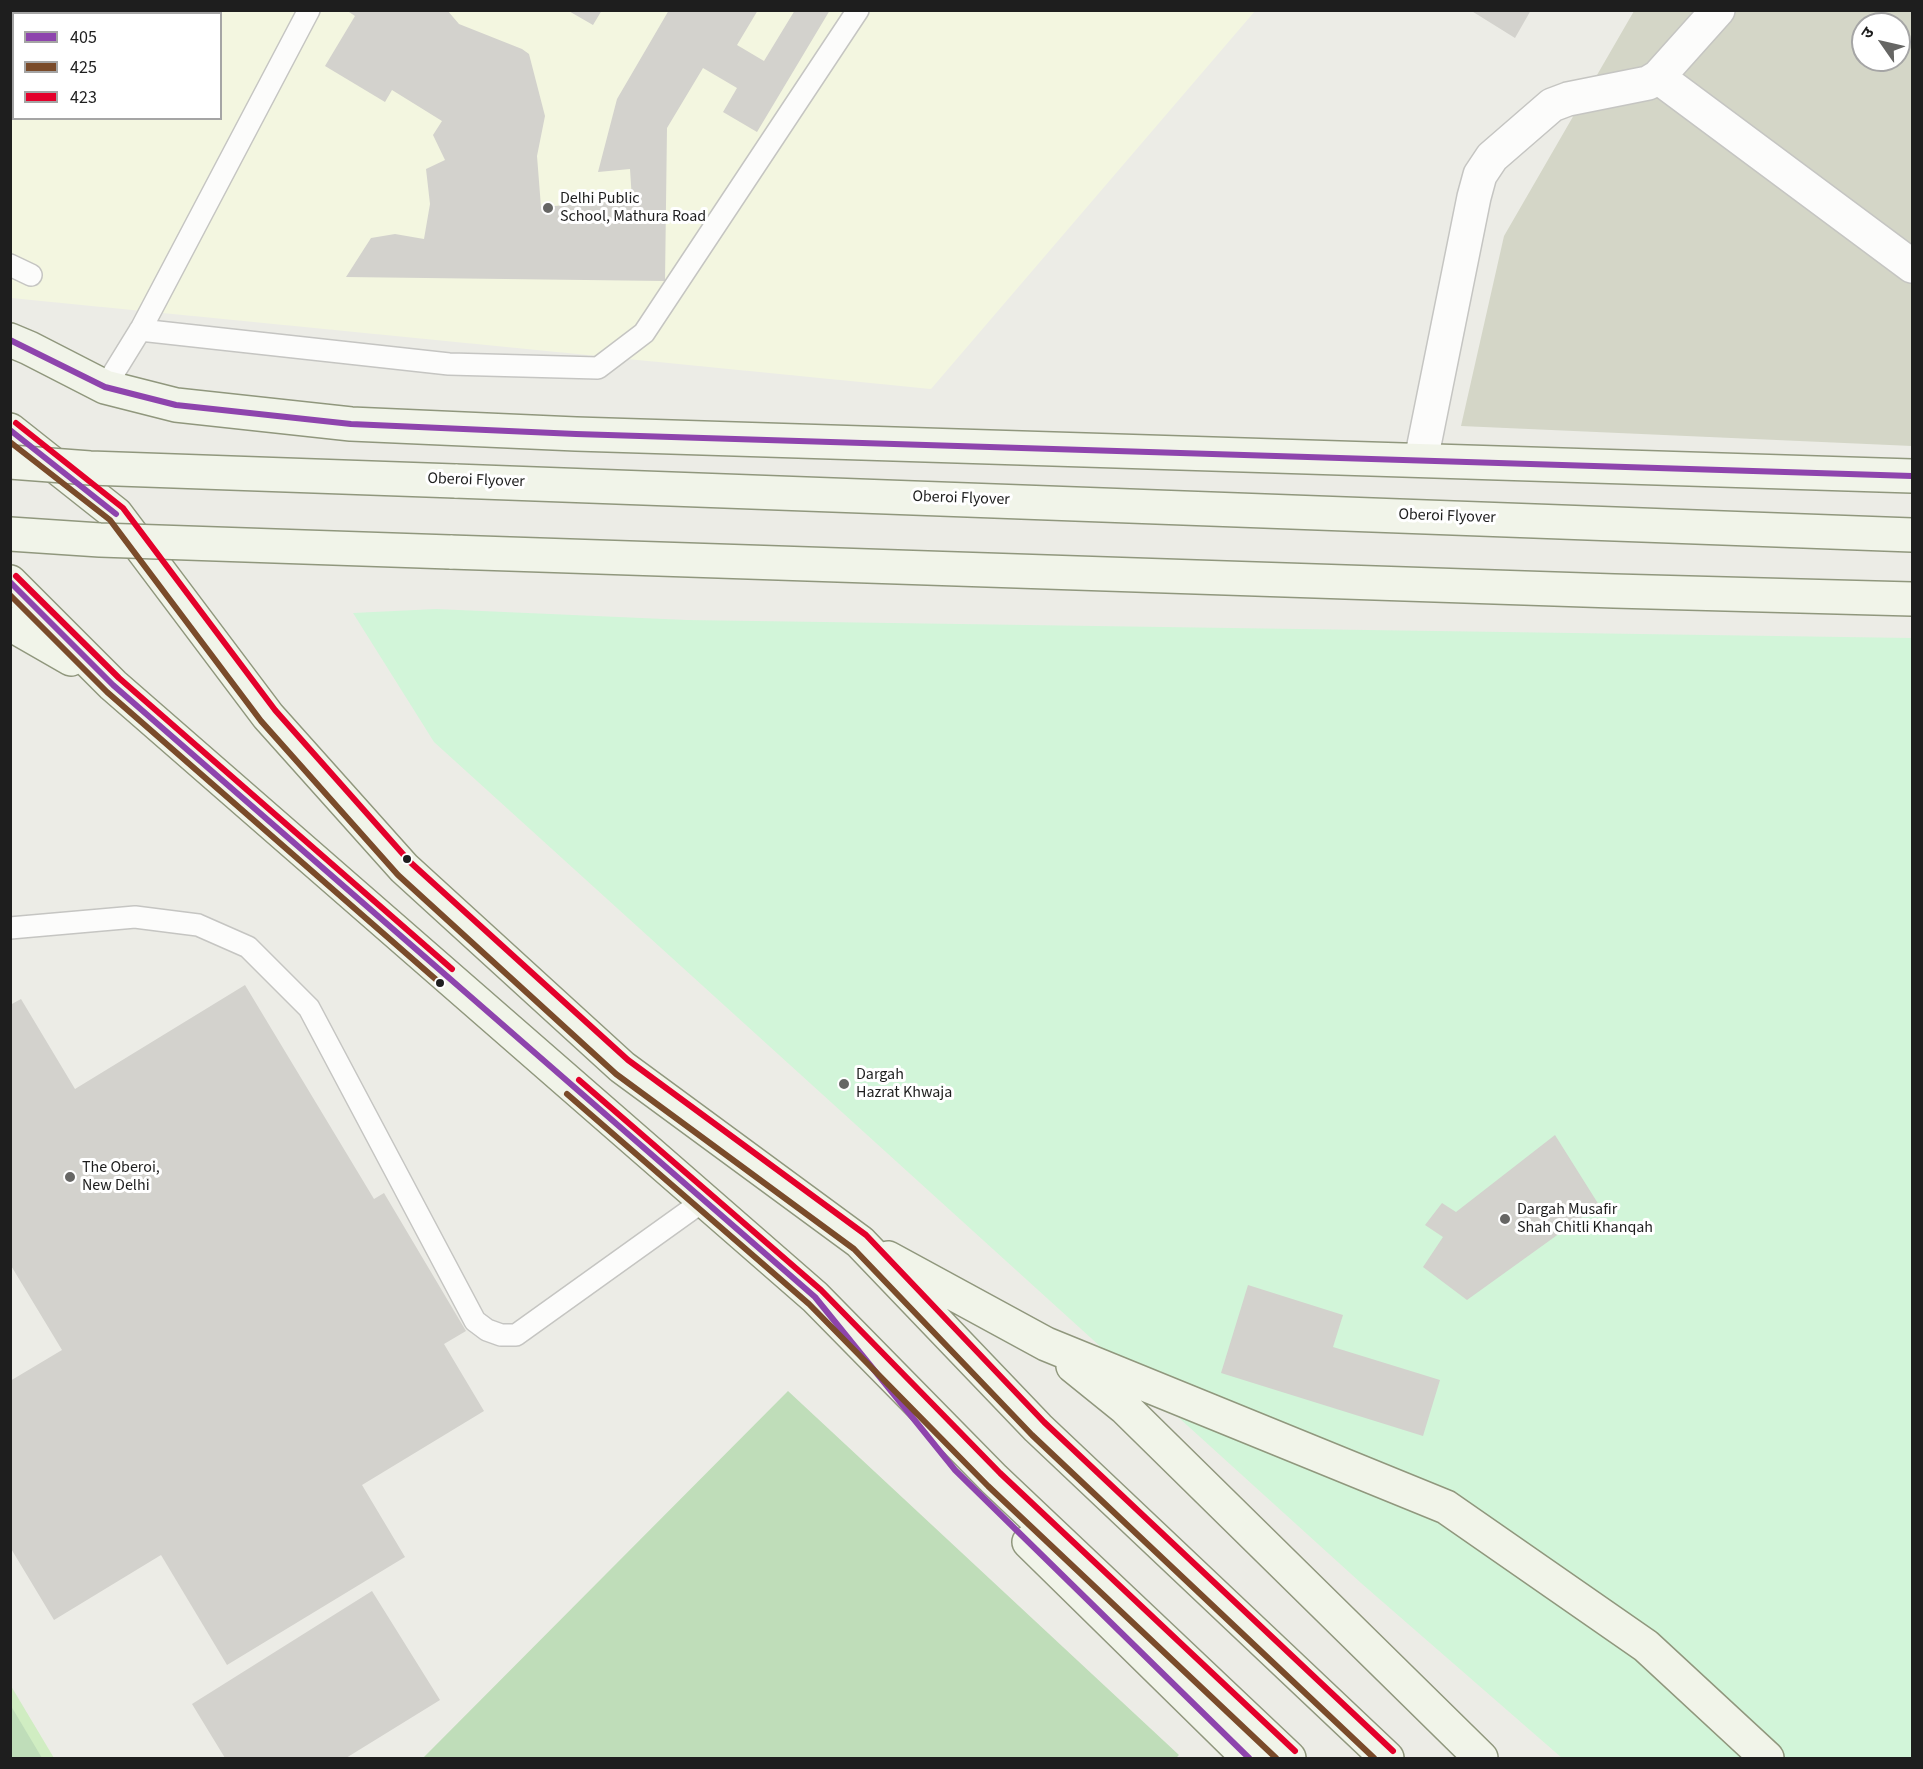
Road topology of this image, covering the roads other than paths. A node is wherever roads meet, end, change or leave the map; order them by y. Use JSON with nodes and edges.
{"nodes":[{"id":1,"x":309,"y":10,"type":"edge"},
{"id":2,"x":858,"y":10,"type":"edge"},
{"id":3,"x":1718,"y":10,"type":"edge"},
{"id":4,"x":1658,"y":77,"type":"junction"},
{"id":5,"x":10,"y":265,"type":"edge"},
{"id":6,"x":1912,"y":266,"type":"edge"},
{"id":7,"x":31,"y":275,"type":"dead end"},
{"id":8,"x":140,"y":330,"type":"junction"},
{"id":9,"x":10,"y":340,"type":"edge"},
{"id":10,"x":105,"y":387,"type":"junction"},
{"id":11,"x":10,"y":430,"type":"edge"},
{"id":12,"x":1421,"y":460,"type":"junction"},
{"id":13,"x":10,"y":462,"type":"edge"},
{"id":14,"x":1912,"y":476,"type":"edge"},
{"id":15,"x":10,"y":534,"type":"edge"},
{"id":16,"x":1912,"y":535,"type":"edge"},
{"id":17,"x":10,"y":582,"type":"edge"},
{"id":18,"x":1912,"y":599,"type":"edge"},
{"id":19,"x":10,"y":624,"type":"edge"},
{"id":20,"x":113,"y":685,"type":"junction"},
{"id":21,"x":10,"y":928,"type":"edge"},
{"id":22,"x":704,"y":1201,"type":"junction"},
{"id":23,"x":860,"y":1242,"type":"junction"},
{"id":24,"x":815,"y":1297,"type":"junction"},
{"id":25,"x":1046,"y":1344,"type":"junction"},
{"id":26,"x":1249,"y":1758,"type":"edge"},
{"id":27,"x":1289,"y":1758,"type":"edge"},
{"id":28,"x":1387,"y":1758,"type":"edge"},
{"id":29,"x":1481,"y":1758,"type":"edge"},
{"id":30,"x":1767,"y":1758,"type":"edge"}],
"edges":[{"from":1,"to":8,"type":"lane"},
{"from":2,"to":8,"type":"lane"},
{"from":3,"to":4,"type":"street"},
{"from":4,"to":6,"type":"street"},
{"from":4,"to":12,"type":"street"},
{"from":5,"to":7,"type":"lane"},
{"from":8,"to":10,"type":"lane"},
{"from":9,"to":10,"type":"main road"},
{"from":10,"to":12,"type":"main road"},
{"from":11,"to":23,"type":"main road"},
{"from":12,"to":14,"type":"main road"},
{"from":13,"to":16,"type":"main road","name":"Oberoi Flyover","bridge":true},
{"from":15,"to":18,"type":"main road","bridge":true},
{"from":17,"to":20,"type":"main road"},
{"from":19,"to":20,"type":"main road"},
{"from":20,"to":22,"type":"main road"},
{"from":21,"to":22,"type":"lane"},
{"from":22,"to":24,"type":"main road"},
{"from":23,"to":25,"type":"main road"},
{"from":23,"to":28,"type":"main road"},
{"from":24,"to":26,"type":"main road"},
{"from":24,"to":27,"type":"main road"},
{"from":25,"to":29,"type":"main road"},
{"from":25,"to":30,"type":"main road"}]}
